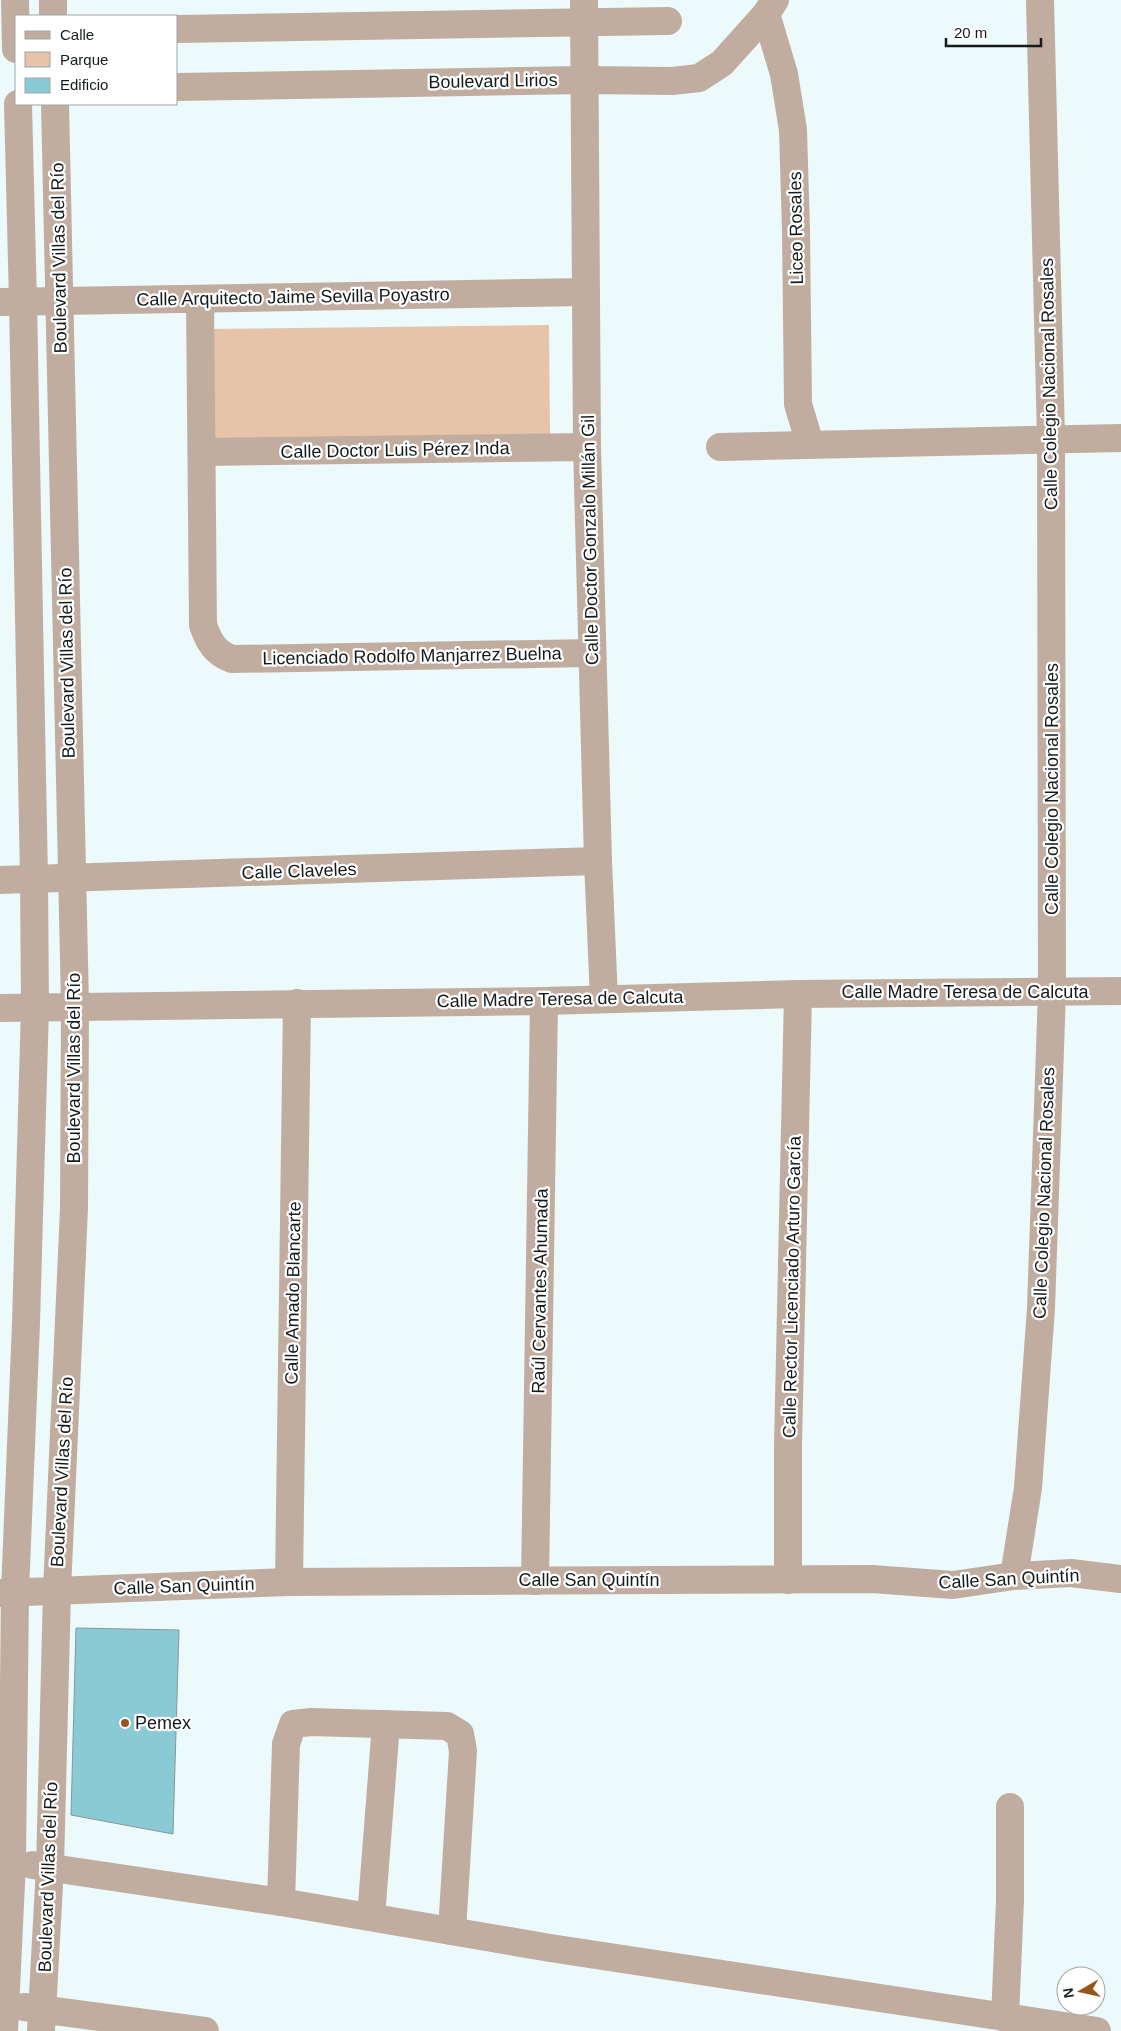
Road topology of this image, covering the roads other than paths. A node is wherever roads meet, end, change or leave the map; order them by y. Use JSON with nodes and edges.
{"nodes":[{"id":1,"x":15,"y":0,"type":"edge"},
{"id":2,"x":53,"y":0,"type":"edge"},
{"id":3,"x":1040,"y":0,"type":"edge"},
{"id":4,"x":770,"y":7,"type":"edge"},
{"id":5,"x":584,"y":11,"type":"edge"},
{"id":6,"x":15,"y":15,"type":"edge"},
{"id":7,"x":53,"y":15,"type":"edge"},
{"id":8,"x":668,"y":21,"type":"dead end"},
{"id":9,"x":178,"y":30,"type":"edge"},
{"id":10,"x":15,"y":32,"type":"edge"},
{"id":11,"x":0,"y":33,"type":"edge"},
{"id":12,"x":584,"y":80,"type":"junction"},
{"id":13,"x":178,"y":87,"type":"edge"},
{"id":14,"x":0,"y":90,"type":"edge"},
{"id":15,"x":15,"y":90,"type":"edge"},
{"id":16,"x":18,"y":105,"type":"edge"},
{"id":17,"x":55,"y":105,"type":"edge"},
{"id":18,"x":586,"y":292,"type":"junction"},
{"id":19,"x":200,"y":298,"type":"junction"},
{"id":20,"x":59,"y":301,"type":"junction"},
{"id":21,"x":12,"y":302,"type":"edge"},
{"id":22,"x":1051,"y":438,"type":"junction"},
{"id":23,"x":1121,"y":438,"type":"edge"},
{"id":24,"x":810,"y":444,"type":"junction"},
{"id":25,"x":587,"y":447,"type":"junction"},
{"id":26,"x":720,"y":447,"type":"dead end"},
{"id":27,"x":202,"y":452,"type":"junction"},
{"id":28,"x":592,"y":653,"type":"junction"},
{"id":29,"x":598,"y":861,"type":"junction"},
{"id":30,"x":34,"y":879,"type":"junction"},
{"id":31,"x":72,"y":879,"type":"junction"},
{"id":32,"x":0,"y":880,"type":"edge"},
{"id":33,"x":1052,"y":991,"type":"junction"},
{"id":34,"x":1121,"y":991,"type":"edge"},
{"id":35,"x":798,"y":994,"type":"junction"},
{"id":36,"x":604,"y":999,"type":"junction"},
{"id":37,"x":544,"y":1001,"type":"junction"},
{"id":38,"x":297,"y":1003,"type":"junction"},
{"id":39,"x":76,"y":1006,"type":"junction"},
{"id":40,"x":35,"y":1007,"type":"junction"},
{"id":41,"x":0,"y":1008,"type":"edge"},
{"id":42,"x":1014,"y":1576,"type":"junction"},
{"id":43,"x":1121,"y":1579,"type":"edge"},
{"id":44,"x":788,"y":1580,"type":"junction"},
{"id":45,"x":536,"y":1581,"type":"junction"},
{"id":46,"x":289,"y":1582,"type":"junction"},
{"id":47,"x":57,"y":1591,"type":"junction"},
{"id":48,"x":8,"y":1593,"type":"edge"},
{"id":49,"x":386,"y":1724,"type":"junction"},
{"id":50,"x":1010,"y":1807,"type":"dead end"},
{"id":51,"x":6,"y":1860,"type":"edge"},
{"id":52,"x":50,"y":1867,"type":"junction"},
{"id":53,"x":281,"y":1902,"type":"junction"},
{"id":54,"x":371,"y":1917,"type":"junction"},
{"id":55,"x":452,"y":1931,"type":"junction"},
{"id":56,"x":3,"y":2013,"type":"edge"},
{"id":57,"x":1005,"y":2018,"type":"junction"},
{"id":58,"x":42,"y":2020,"type":"edge"},
{"id":59,"x":205,"y":2031,"type":"edge"},
{"id":60,"x":1097,"y":2031,"type":"edge"}],
"edges":[{"from":1,"to":6,"type":"street"},
{"from":2,"to":7,"type":"street"},
{"from":3,"to":22,"type":"street","name":"Calle Colegio Nacional Rosales"},
{"from":4,"to":12,"type":"street","name":"Boulevard Lirios"},
{"from":4,"to":24,"type":"street","name":"Liceo Rosales"},
{"from":5,"to":8,"type":"street"},
{"from":5,"to":9,"type":"street"},
{"from":5,"to":12,"type":"street","name":"Calle Doctor Gonzalo Millán Gil"},
{"from":10,"to":11,"type":"street"},
{"from":12,"to":13,"type":"street","name":"Boulevard Lirios"},
{"from":12,"to":18,"type":"street","name":"Calle Doctor Gonzalo Millán Gil"},
{"from":14,"to":15,"type":"street"},
{"from":16,"to":21,"type":"street","name":"Boulevard Villas del Río"},
{"from":17,"to":20,"type":"street","name":"Boulevard Villas del Río"},
{"from":18,"to":19,"type":"street","name":"Calle Arquitecto Jaime Sevilla Poyastro"},
{"from":18,"to":25,"type":"street","name":"Calle Doctor Gonzalo Millán Gil"},
{"from":19,"to":20,"type":"street","name":"Calle Arquitecto Jaime Sevilla Poyastro"},
{"from":19,"to":27,"type":"street"},
{"from":20,"to":21,"type":"street","name":"Calle Arquitecto Jaime Sevilla Poyastro"},
{"from":20,"to":31,"type":"street","name":"Boulevard Villas del Río"},
{"from":21,"to":30,"type":"street","name":"Boulevard Villas del Río"},
{"from":22,"to":23,"type":"street"},
{"from":22,"to":24,"type":"street"},
{"from":22,"to":33,"type":"street","name":"Calle Colegio Nacional Rosales"},
{"from":24,"to":26,"type":"street"},
{"from":25,"to":27,"type":"street","name":"Calle Doctor Luis Pérez Inda"},
{"from":25,"to":28,"type":"street","name":"Calle Doctor Gonzalo Millán Gil"},
{"from":27,"to":28,"type":"street","name":"Licenciado Rodolfo Manjarrez Buelna"},
{"from":28,"to":29,"type":"street","name":"Calle Doctor Gonzalo Millán Gil"},
{"from":29,"to":31,"type":"street","name":"Calle Claveles"},
{"from":29,"to":36,"type":"street","name":"Calle Doctor Gonzalo Millán Gil"},
{"from":30,"to":31,"type":"street","name":"Calle Claveles"},
{"from":30,"to":32,"type":"street","name":"Calle Claveles"},
{"from":30,"to":40,"type":"street","name":"Boulevard Villas del Río"},
{"from":31,"to":39,"type":"street","name":"Boulevard Villas del Río"},
{"from":33,"to":34,"type":"street","name":"Calle Madre Teresa de Calcuta"},
{"from":33,"to":35,"type":"street","name":"Calle Madre Teresa de Calcuta"},
{"from":33,"to":42,"type":"street","name":"Calle Colegio Nacional Rosales"},
{"from":35,"to":36,"type":"street","name":"Calle Madre Teresa de Calcuta"},
{"from":35,"to":44,"type":"street","name":"Calle Rector Licenciado Arturo García"},
{"from":36,"to":37,"type":"street","name":"Calle Madre Teresa de Calcuta"},
{"from":37,"to":38,"type":"street","name":"Calle Madre Teresa de Calcuta"},
{"from":37,"to":45,"type":"street","name":"Raúl Cervantes Ahumada"},
{"from":38,"to":39,"type":"street","name":"Calle Madre Teresa de Calcuta"},
{"from":38,"to":46,"type":"street","name":"Calle Amado Blancarte"},
{"from":39,"to":40,"type":"street","name":"Calle Madre Teresa de Calcuta"},
{"from":39,"to":47,"type":"street","name":"Boulevard Villas del Río"},
{"from":40,"to":41,"type":"street","name":"Calle Madre Teresa de Calcuta"},
{"from":40,"to":48,"type":"street","name":"Boulevard Villas del Río"},
{"from":42,"to":43,"type":"street","name":"Calle San Quintín"},
{"from":42,"to":44,"type":"street","name":"Calle San Quintín"},
{"from":44,"to":45,"type":"street","name":"Calle San Quintín"},
{"from":45,"to":46,"type":"street","name":"Calle San Quintín"},
{"from":46,"to":47,"type":"street","name":"Calle San Quintín"},
{"from":47,"to":48,"type":"street","name":"Calle San Quintín"},
{"from":47,"to":52,"type":"street","name":"Boulevard Villas del Río"},
{"from":48,"to":51,"type":"street","name":"Boulevard Villas del Río"},
{"from":49,"to":53,"type":"street"},
{"from":49,"to":54,"type":"street"},
{"from":49,"to":55,"type":"street"},
{"from":50,"to":57,"type":"street"},
{"from":51,"to":52,"type":"street"},
{"from":51,"to":56,"type":"street","name":"Boulevard Villas del Río"},
{"from":52,"to":53,"type":"street"},
{"from":52,"to":58,"type":"street","name":"Boulevard Villas del Río"},
{"from":53,"to":54,"type":"street"},
{"from":54,"to":55,"type":"street"},
{"from":55,"to":57,"type":"street"},
{"from":56,"to":58,"type":"street"},
{"from":57,"to":60,"type":"street"},
{"from":58,"to":59,"type":"street"}]}
